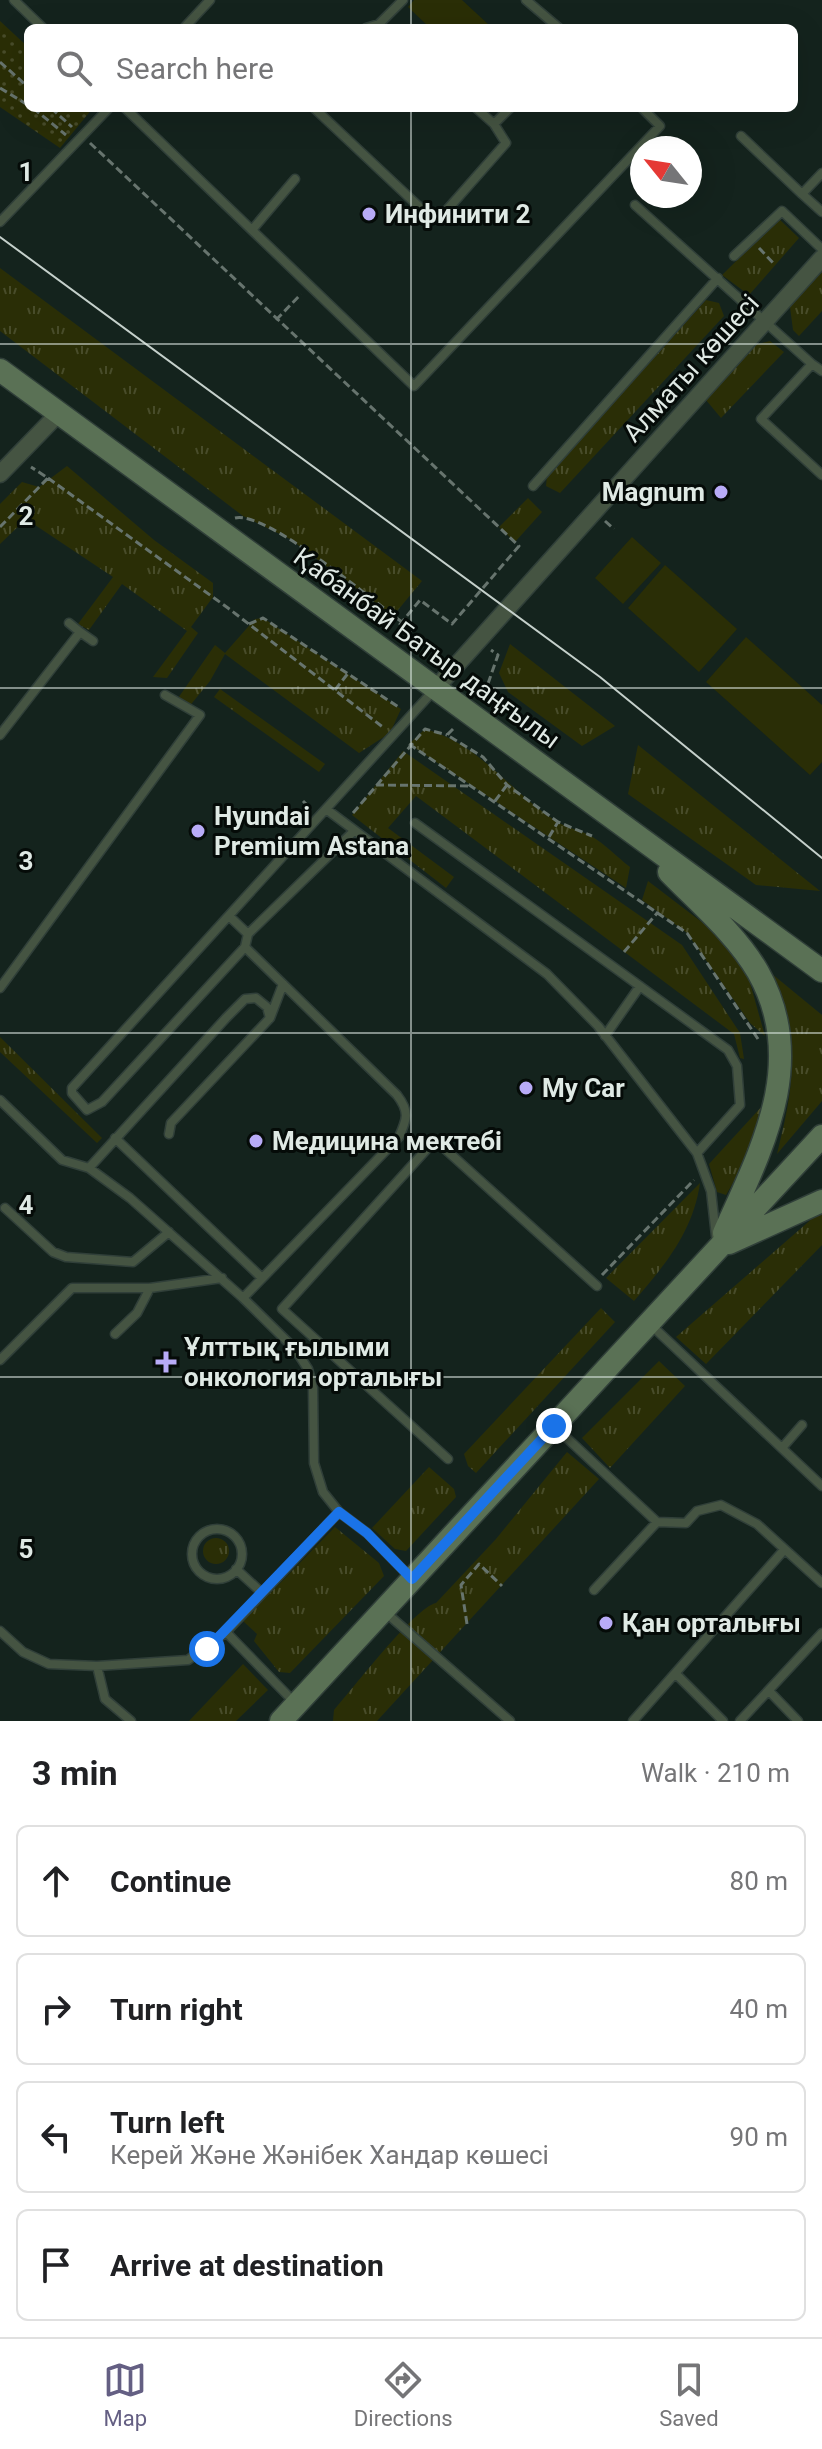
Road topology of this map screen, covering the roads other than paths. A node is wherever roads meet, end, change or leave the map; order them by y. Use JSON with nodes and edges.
{"nodes":[{"id":1,"x":14,"y":0,"type":"edge"},
{"id":2,"x":210,"y":0,"type":"edge"},
{"id":3,"x":403,"y":0,"type":"edge"},
{"id":4,"x":528,"y":1,"type":"edge"},
{"id":5,"x":39,"y":24,"type":"edge"},
{"id":6,"x":188,"y":24,"type":"edge"},
{"id":7,"x":384,"y":24,"type":"edge"},
{"id":8,"x":554,"y":24,"type":"edge"},
{"id":9,"x":105,"y":112,"type":"edge"},
{"id":10,"x":129,"y":112,"type":"edge"},
{"id":11,"x":318,"y":112,"type":"edge"},
{"id":12,"x":480,"y":112,"type":"edge"},
{"id":13,"x":506,"y":112,"type":"edge"},
{"id":14,"x":646,"y":112,"type":"edge"},
{"id":15,"x":494,"y":124,"type":"junction"},
{"id":16,"x":339,"y":132,"type":"junction"},
{"id":17,"x":741,"y":136,"type":"dead end"},
{"id":18,"x":330,"y":142,"type":"dead end"},
{"id":19,"x":822,"y":173,"type":"edge"},
{"id":20,"x":295,"y":179,"type":"dead end"},
{"id":21,"x":802,"y":194,"type":"junction"},
{"id":22,"x":638,"y":208,"type":"edge"},
{"id":23,"x":822,"y":212,"type":"edge"},
{"id":24,"x":0,"y":222,"type":"edge"},
{"id":25,"x":252,"y":230,"type":"junction"},
{"id":26,"x":822,"y":249,"type":"edge"},
{"id":27,"x":734,"y":256,"type":"dead end"},
{"id":28,"x":822,"y":258,"type":"edge"},
{"id":29,"x":718,"y":278,"type":"junction"},
{"id":30,"x":766,"y":320,"type":"junction"},
{"id":31,"x":812,"y":364,"type":"junction"},
{"id":32,"x":0,"y":370,"type":"edge"},
{"id":33,"x":822,"y":371,"type":"edge"},
{"id":34,"x":59,"y":413,"type":"junction"},
{"id":35,"x":0,"y":474,"type":"edge"},
{"id":36,"x":822,"y":475,"type":"edge"},
{"id":37,"x":533,"y":486,"type":"dead end"},
{"id":38,"x":69,"y":623,"type":"dead end"},
{"id":39,"x":80,"y":632,"type":"junction"},
{"id":40,"x":93,"y":641,"type":"dead end"},
{"id":41,"x":435,"y":689,"type":"junction"},
{"id":42,"x":165,"y":695,"type":"dead end"},
{"id":43,"x":0,"y":735,"type":"edge"},
{"id":44,"x":326,"y":809,"type":"junction"},
{"id":45,"x":415,"y":823,"type":"dead end"},
{"id":46,"x":627,"y":828,"type":"junction"},
{"id":47,"x":354,"y":831,"type":"junction"},
{"id":48,"x":229,"y":916,"type":"junction"},
{"id":49,"x":248,"y":934,"type":"junction"},
{"id":50,"x":245,"y":947,"type":"junction"},
{"id":51,"x":822,"y":971,"type":"edge"},
{"id":52,"x":283,"y":984,"type":"junction"},
{"id":53,"x":640,"y":986,"type":"junction"},
{"id":54,"x":0,"y":988,"type":"edge"},
{"id":55,"x":270,"y":1018,"type":"junction"},
{"id":56,"x":605,"y":1036,"type":"junction"},
{"id":57,"x":0,"y":1100,"type":"edge"},
{"id":58,"x":169,"y":1134,"type":"dead end"},
{"id":59,"x":822,"y":1136,"type":"edge"},
{"id":60,"x":115,"y":1138,"type":"junction"},
{"id":61,"x":697,"y":1153,"type":"junction"},
{"id":62,"x":89,"y":1168,"type":"junction"},
{"id":63,"x":822,"y":1201,"type":"edge"},
{"id":64,"x":5,"y":1208,"type":"dead end"},
{"id":65,"x":169,"y":1232,"type":"junction"},
{"id":66,"x":717,"y":1249,"type":"junction"},
{"id":67,"x":222,"y":1278,"type":"junction"},
{"id":68,"x":262,"y":1278,"type":"junction"},
{"id":69,"x":596,"y":1284,"type":"road end"},
{"id":70,"x":150,"y":1288,"type":"junction"},
{"id":71,"x":243,"y":1298,"type":"junction"},
{"id":72,"x":649,"y":1323,"type":"junction"},
{"id":73,"x":115,"y":1334,"type":"dead end"},
{"id":74,"x":0,"y":1360,"type":"edge"},
{"id":75,"x":802,"y":1425,"type":"dead end"},
{"id":76,"x":554,"y":1426,"type":"junction"},
{"id":77,"x":782,"y":1448,"type":"junction"},
{"id":78,"x":448,"y":1459,"type":"dead end"},
{"id":79,"x":822,"y":1486,"type":"edge"},
{"id":80,"x":339,"y":1512,"type":"junction"},
{"id":81,"x":657,"y":1522,"type":"junction"},
{"id":82,"x":784,"y":1550,"type":"junction"},
{"id":83,"x":236,"y":1569,"type":"junction"},
{"id":84,"x":412,"y":1579,"type":"junction"},
{"id":85,"x":822,"y":1583,"type":"edge"},
{"id":86,"x":594,"y":1590,"type":"dead end"},
{"id":87,"x":261,"y":1592,"type":"junction"},
{"id":88,"x":383,"y":1611,"type":"junction"},
{"id":89,"x":0,"y":1631,"type":"edge"},
{"id":90,"x":226,"y":1632,"type":"junction"},
{"id":91,"x":822,"y":1633,"type":"edge"},
{"id":92,"x":97,"y":1666,"type":"junction"},
{"id":93,"x":677,"y":1675,"type":"junction"},
{"id":94,"x":770,"y":1692,"type":"junction"},
{"id":95,"x":289,"y":1713,"type":"edge"},
{"id":96,"x":131,"y":1721,"type":"edge"},
{"id":97,"x":510,"y":1721,"type":"edge"},
{"id":98,"x":633,"y":1721,"type":"edge"},
{"id":99,"x":723,"y":1721,"type":"edge"},
{"id":100,"x":740,"y":1721,"type":"edge"},
{"id":101,"x":798,"y":1721,"type":"edge"}],
"edges":[{"from":1,"to":5,"type":"lane"},
{"from":2,"to":6,"type":"lane"},
{"from":3,"to":7,"type":"lane"},
{"from":4,"to":8,"type":"lane"},
{"from":9,"to":24,"type":"lane"},
{"from":10,"to":25,"type":"lane"},
{"from":11,"to":16,"type":"lane"},
{"from":12,"to":15,"type":"lane"},
{"from":13,"to":15,"type":"lane"},
{"from":14,"to":25,"type":"lane"},
{"from":15,"to":16,"type":"lane"},
{"from":16,"to":18,"type":"lane"},
{"from":17,"to":21,"type":"lane"},
{"from":19,"to":21,"type":"lane"},
{"from":20,"to":25,"type":"lane"},
{"from":21,"to":23,"type":"lane"},
{"from":22,"to":29,"type":"lane"},
{"from":26,"to":27,"type":"lane"},
{"from":28,"to":30,"type":"street","name":"Алматы көшесі"},
{"from":29,"to":30,"type":"lane"},
{"from":29,"to":37,"type":"lane"},
{"from":30,"to":31,"type":"lane"},
{"from":30,"to":41,"type":"street","name":"Алматы көшесі"},
{"from":31,"to":33,"type":"lane"},
{"from":31,"to":36,"type":"lane"},
{"from":32,"to":34,"type":"main road","name":"Қабанбай Батыр даңғылы"},
{"from":34,"to":35,"type":"street"},
{"from":34,"to":41,"type":"main road","name":"Қабанбай Батыр даңғылы"},
{"from":38,"to":39,"type":"lane"},
{"from":39,"to":40,"type":"lane"},
{"from":39,"to":43,"type":"lane"},
{"from":41,"to":44,"type":"lane"},
{"from":41,"to":46,"type":"main road","name":"Қабанбай Батыр даңғылы"},
{"from":42,"to":54,"type":"lane"},
{"from":44,"to":47,"type":"lane"},
{"from":44,"to":48,"type":"lane"},
{"from":45,"to":53,"type":"lane"},
{"from":46,"to":51,"type":"main road","name":"Қабанбай Батыр даңғылы"},
{"from":46,"to":66,"type":"main road"},
{"from":47,"to":49,"type":"lane"},
{"from":47,"to":56,"type":"lane"},
{"from":48,"to":49,"type":"lane"},
{"from":48,"to":50,"type":"lane"},
{"from":49,"to":50,"type":"lane"},
{"from":50,"to":52,"type":"lane"},
{"from":52,"to":55,"type":"lane"},
{"from":52,"to":68,"type":"lane"},
{"from":53,"to":56,"type":"lane"},
{"from":53,"to":61,"type":"lane"},
{"from":55,"to":58,"type":"lane"},
{"from":55,"to":60,"type":"lane"},
{"from":56,"to":61,"type":"lane"},
{"from":57,"to":62,"type":"lane"},
{"from":59,"to":66,"type":"main road"},
{"from":60,"to":62,"type":"lane"},
{"from":60,"to":68,"type":"lane"},
{"from":61,"to":66,"type":"lane"},
{"from":62,"to":65,"type":"lane"},
{"from":63,"to":66,"type":"main road"},
{"from":64,"to":65,"type":"lane"},
{"from":65,"to":67,"type":"lane"},
{"from":66,"to":72,"type":"main road"},
{"from":67,"to":70,"type":"lane"},
{"from":67,"to":71,"type":"lane"},
{"from":68,"to":71,"type":"lane"},
{"from":69,"to":78,"type":"lane"},
{"from":70,"to":73,"type":"lane"},
{"from":70,"to":74,"type":"lane"},
{"from":71,"to":80,"type":"lane"},
{"from":72,"to":76,"type":"main road"},
{"from":72,"to":77,"type":"lane"},
{"from":75,"to":77,"type":"lane"},
{"from":76,"to":81,"type":"lane"},
{"from":76,"to":84,"type":"main road"},
{"from":77,"to":79,"type":"lane"},
{"from":80,"to":84,"type":"lane"},
{"from":80,"to":87,"type":"lane"},
{"from":81,"to":82,"type":"lane"},
{"from":81,"to":86,"type":"lane"},
{"from":82,"to":85,"type":"lane"},
{"from":82,"to":93,"type":"lane"},
{"from":83,"to":83,"type":"lane"},
{"from":83,"to":87,"type":"lane"},
{"from":84,"to":88,"type":"main road"},
{"from":87,"to":90,"type":"lane"},
{"from":88,"to":95,"type":"main road"},
{"from":88,"to":97,"type":"lane"},
{"from":89,"to":92,"type":"lane"},
{"from":90,"to":92,"type":"lane"},
{"from":90,"to":95,"type":"lane"},
{"from":91,"to":94,"type":"lane"},
{"from":92,"to":96,"type":"lane"},
{"from":93,"to":98,"type":"lane"},
{"from":93,"to":99,"type":"lane"},
{"from":94,"to":100,"type":"lane"},
{"from":94,"to":101,"type":"lane"}]}
